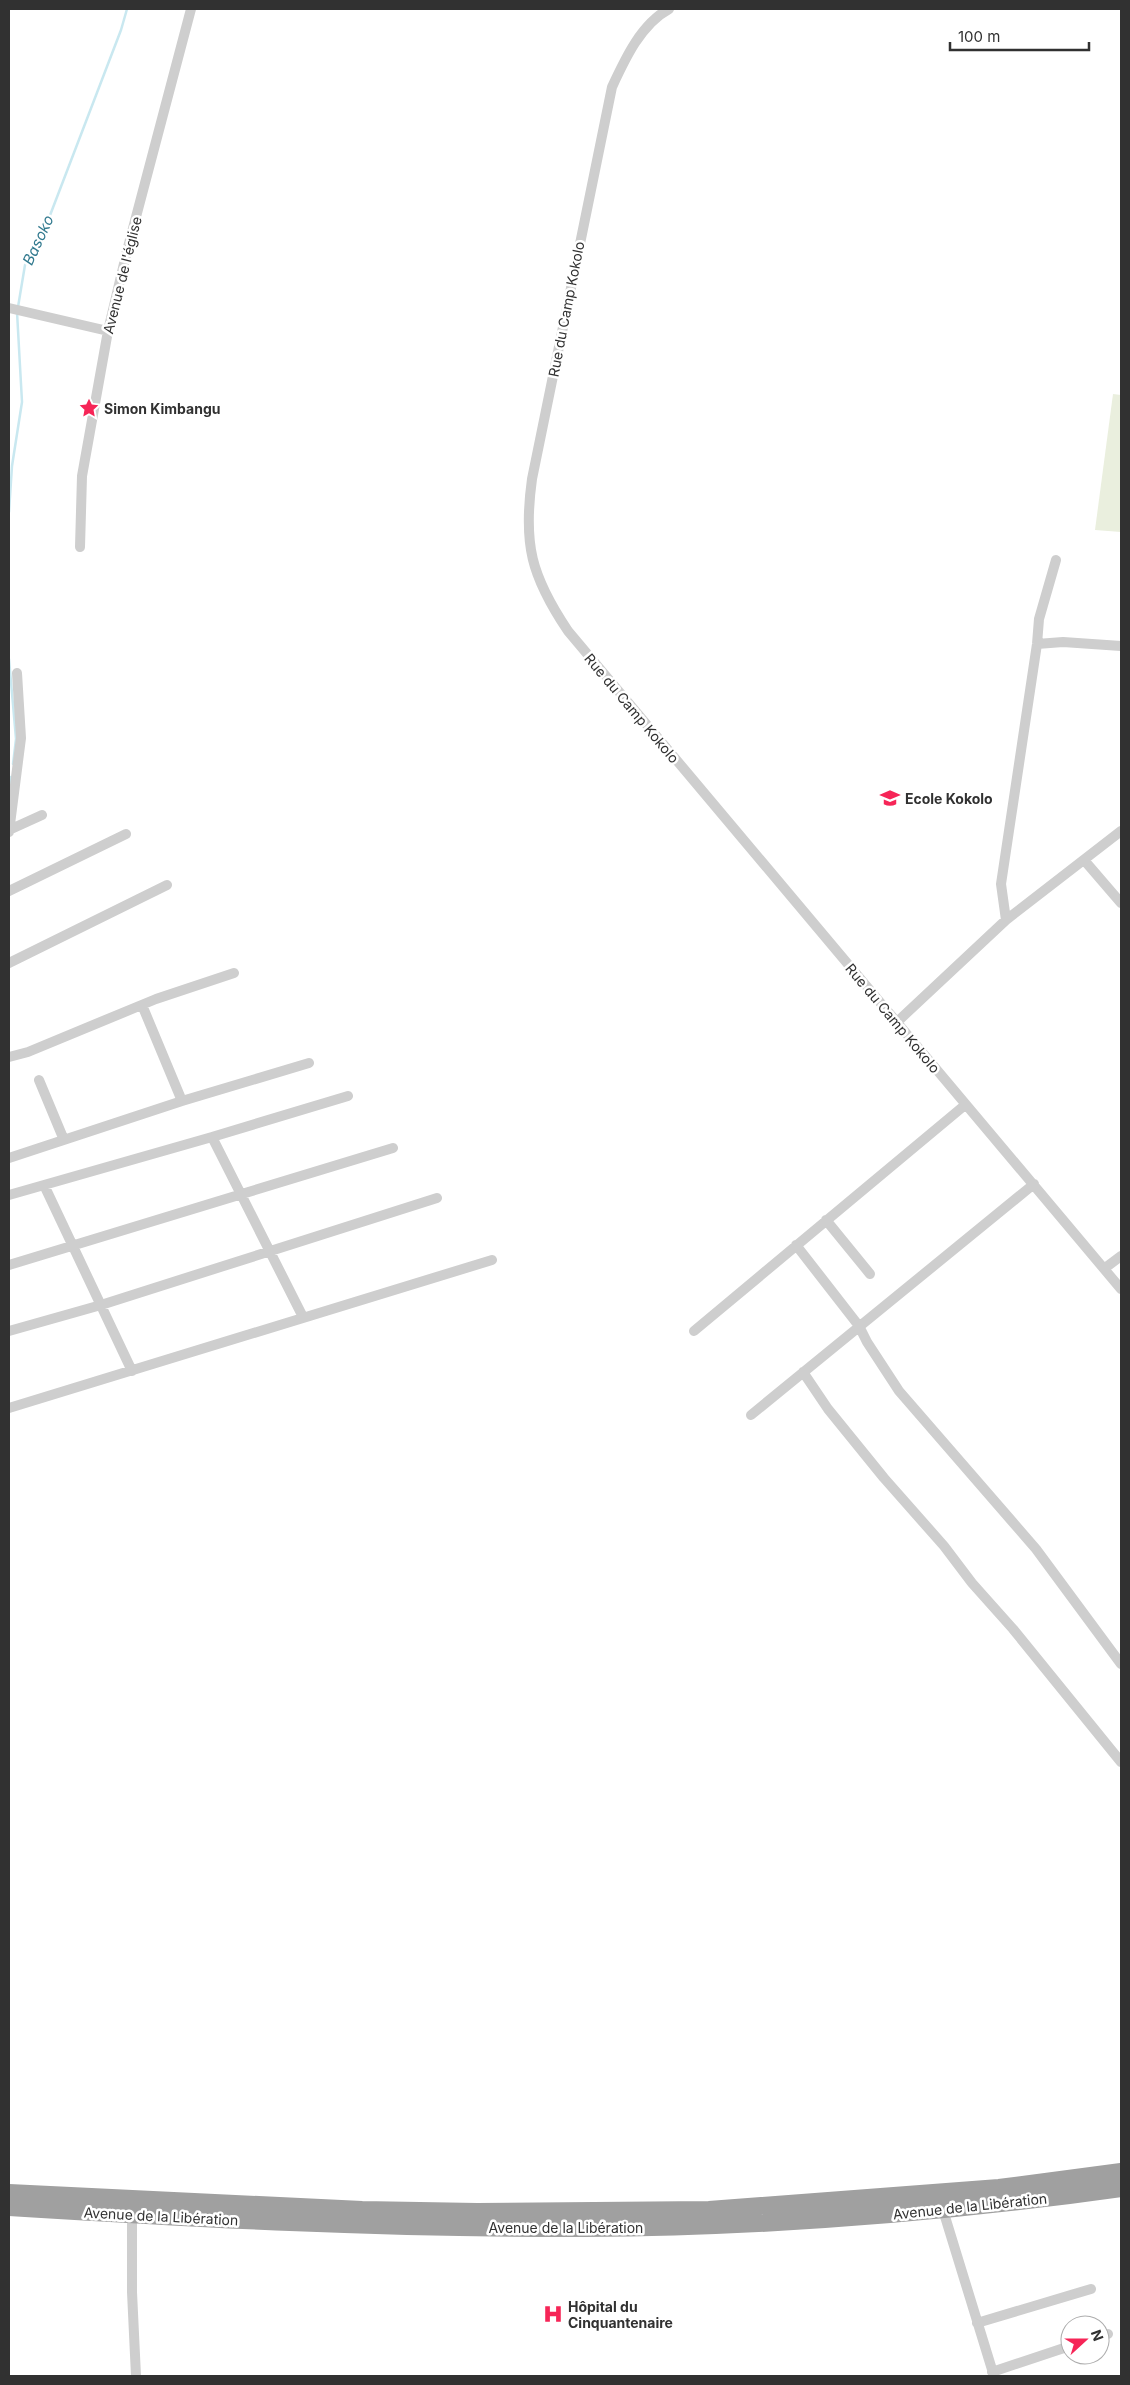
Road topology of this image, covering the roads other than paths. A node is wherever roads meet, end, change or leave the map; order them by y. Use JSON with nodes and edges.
{"nodes":[{"id":1,"x":191,"y":9,"type":"edge"},
{"id":2,"x":669,"y":9,"type":"edge"},
{"id":3,"x":9,"y":308,"type":"edge"},
{"id":4,"x":108,"y":331,"type":"junction"},
{"id":5,"x":80,"y":547,"type":"dead end"},
{"id":6,"x":1056,"y":560,"type":"dead end"},
{"id":7,"x":1037,"y":644,"type":"junction"},
{"id":8,"x":1121,"y":646,"type":"edge"},
{"id":9,"x":17,"y":673,"type":"dead end"},
{"id":10,"x":42,"y":815,"type":"dead end"},
{"id":11,"x":9,"y":831,"type":"edge"},
{"id":12,"x":1121,"y":831,"type":"edge"},
{"id":13,"x":126,"y":834,"type":"dead end"},
{"id":14,"x":1084,"y":860,"type":"junction"},
{"id":15,"x":167,"y":885,"type":"dead end"},
{"id":16,"x":9,"y":891,"type":"edge"},
{"id":17,"x":1121,"y":903,"type":"edge"},
{"id":18,"x":1006,"y":920,"type":"junction"},
{"id":19,"x":9,"y":964,"type":"edge"},
{"id":20,"x":234,"y":973,"type":"dead end"},
{"id":21,"x":142,"y":1005,"type":"junction"},
{"id":22,"x":896,"y":1022,"type":"junction"},
{"id":23,"x":9,"y":1057,"type":"edge"},
{"id":24,"x":309,"y":1063,"type":"dead end"},
{"id":25,"x":39,"y":1080,"type":"dead end"},
{"id":26,"x":348,"y":1096,"type":"dead end"},
{"id":27,"x":182,"y":1100,"type":"junction"},
{"id":28,"x":965,"y":1105,"type":"junction"},
{"id":29,"x":212,"y":1137,"type":"junction"},
{"id":30,"x":64,"y":1140,"type":"junction"},
{"id":31,"x":393,"y":1148,"type":"dead end"},
{"id":32,"x":9,"y":1158,"type":"edge"},
{"id":33,"x":1034,"y":1184,"type":"junction"},
{"id":34,"x":44,"y":1185,"type":"junction"},
{"id":35,"x":240,"y":1193,"type":"junction"},
{"id":36,"x":9,"y":1196,"type":"edge"},
{"id":37,"x":437,"y":1198,"type":"dead end"},
{"id":38,"x":826,"y":1220,"type":"junction"},
{"id":39,"x":796,"y":1245,"type":"junction"},
{"id":40,"x":73,"y":1247,"type":"junction"},
{"id":41,"x":270,"y":1252,"type":"junction"},
{"id":42,"x":1121,"y":1256,"type":"edge"},
{"id":43,"x":492,"y":1260,"type":"dead end"},
{"id":44,"x":9,"y":1265,"type":"edge"},
{"id":45,"x":1105,"y":1268,"type":"junction"},
{"id":46,"x":870,"y":1274,"type":"dead end"},
{"id":47,"x":1121,"y":1289,"type":"edge"},
{"id":48,"x":101,"y":1305,"type":"junction"},
{"id":49,"x":303,"y":1318,"type":"junction"},
{"id":50,"x":859,"y":1326,"type":"junction"},
{"id":51,"x":9,"y":1331,"type":"edge"},
{"id":52,"x":694,"y":1331,"type":"dead end"},
{"id":53,"x":132,"y":1371,"type":"junction"},
{"id":54,"x":803,"y":1372,"type":"junction"},
{"id":55,"x":9,"y":1408,"type":"edge"},
{"id":56,"x":752,"y":1415,"type":"dead end"},
{"id":57,"x":1121,"y":1664,"type":"edge"},
{"id":58,"x":1121,"y":1762,"type":"edge"},
{"id":59,"x":1121,"y":2172,"type":"edge"},
{"id":60,"x":1121,"y":2188,"type":"edge"},
{"id":61,"x":9,"y":2193,"type":"edge"},
{"id":62,"x":9,"y":2207,"type":"edge"},
{"id":63,"x":943,"y":2210,"type":"junction"},
{"id":64,"x":132,"y":2215,"type":"junction"},
{"id":65,"x":1091,"y":2289,"type":"dead end"},
{"id":66,"x":977,"y":2323,"type":"junction"},
{"id":67,"x":1060,"y":2350,"type":"edge"},
{"id":68,"x":993,"y":2374,"type":"edge"},
{"id":69,"x":136,"y":2376,"type":"edge"}],
"edges":[{"from":1,"to":4,"type":"street","name":"Avenue de l'église"},
{"from":2,"to":22,"type":"street","name":"Rue du Camp Kokolo"},
{"from":3,"to":4,"type":"street"},
{"from":4,"to":5,"type":"street","name":"Avenue de l'église"},
{"from":6,"to":7,"type":"street"},
{"from":7,"to":8,"type":"street"},
{"from":7,"to":18,"type":"street"},
{"from":9,"to":11,"type":"street"},
{"from":10,"to":11,"type":"street"},
{"from":12,"to":14,"type":"street"},
{"from":13,"to":16,"type":"street"},
{"from":14,"to":17,"type":"street"},
{"from":14,"to":18,"type":"street"},
{"from":15,"to":19,"type":"street"},
{"from":18,"to":22,"type":"street"},
{"from":20,"to":21,"type":"street"},
{"from":21,"to":23,"type":"street"},
{"from":21,"to":27,"type":"street"},
{"from":22,"to":28,"type":"street","name":"Rue du Camp Kokolo"},
{"from":24,"to":27,"type":"street"},
{"from":25,"to":30,"type":"street"},
{"from":26,"to":29,"type":"street"},
{"from":27,"to":30,"type":"street"},
{"from":28,"to":33,"type":"street","name":"Rue du Camp Kokolo"},
{"from":28,"to":38,"type":"street"},
{"from":29,"to":34,"type":"street"},
{"from":29,"to":35,"type":"street"},
{"from":30,"to":32,"type":"street"},
{"from":31,"to":35,"type":"street"},
{"from":33,"to":45,"type":"street","name":"Rue du Camp Kokolo"},
{"from":33,"to":50,"type":"street"},
{"from":34,"to":36,"type":"street"},
{"from":34,"to":40,"type":"street"},
{"from":35,"to":40,"type":"street"},
{"from":35,"to":41,"type":"street"},
{"from":37,"to":41,"type":"street"},
{"from":38,"to":39,"type":"street"},
{"from":38,"to":46,"type":"street"},
{"from":39,"to":50,"type":"street"},
{"from":39,"to":52,"type":"street"},
{"from":40,"to":44,"type":"street"},
{"from":40,"to":48,"type":"street"},
{"from":41,"to":48,"type":"street"},
{"from":41,"to":49,"type":"street"},
{"from":42,"to":45,"type":"street"},
{"from":43,"to":49,"type":"street"},
{"from":45,"to":47,"type":"street","name":"Rue du Camp Kokolo"},
{"from":48,"to":51,"type":"street"},
{"from":48,"to":53,"type":"street"},
{"from":49,"to":53,"type":"street"},
{"from":50,"to":54,"type":"street"},
{"from":50,"to":57,"type":"street"},
{"from":53,"to":55,"type":"street"},
{"from":54,"to":56,"type":"street"},
{"from":54,"to":58,"type":"street"},
{"from":59,"to":61,"type":"highway","name":"Avenue de la Libération"},
{"from":60,"to":63,"type":"highway","name":"Avenue de la Libération"},
{"from":62,"to":64,"type":"highway","name":"Avenue de la Libération"},
{"from":63,"to":64,"type":"highway","name":"Avenue de la Libération"},
{"from":63,"to":66,"type":"street"},
{"from":64,"to":69,"type":"street"},
{"from":65,"to":66,"type":"street"},
{"from":66,"to":68,"type":"street"},
{"from":67,"to":68,"type":"street"}]}
